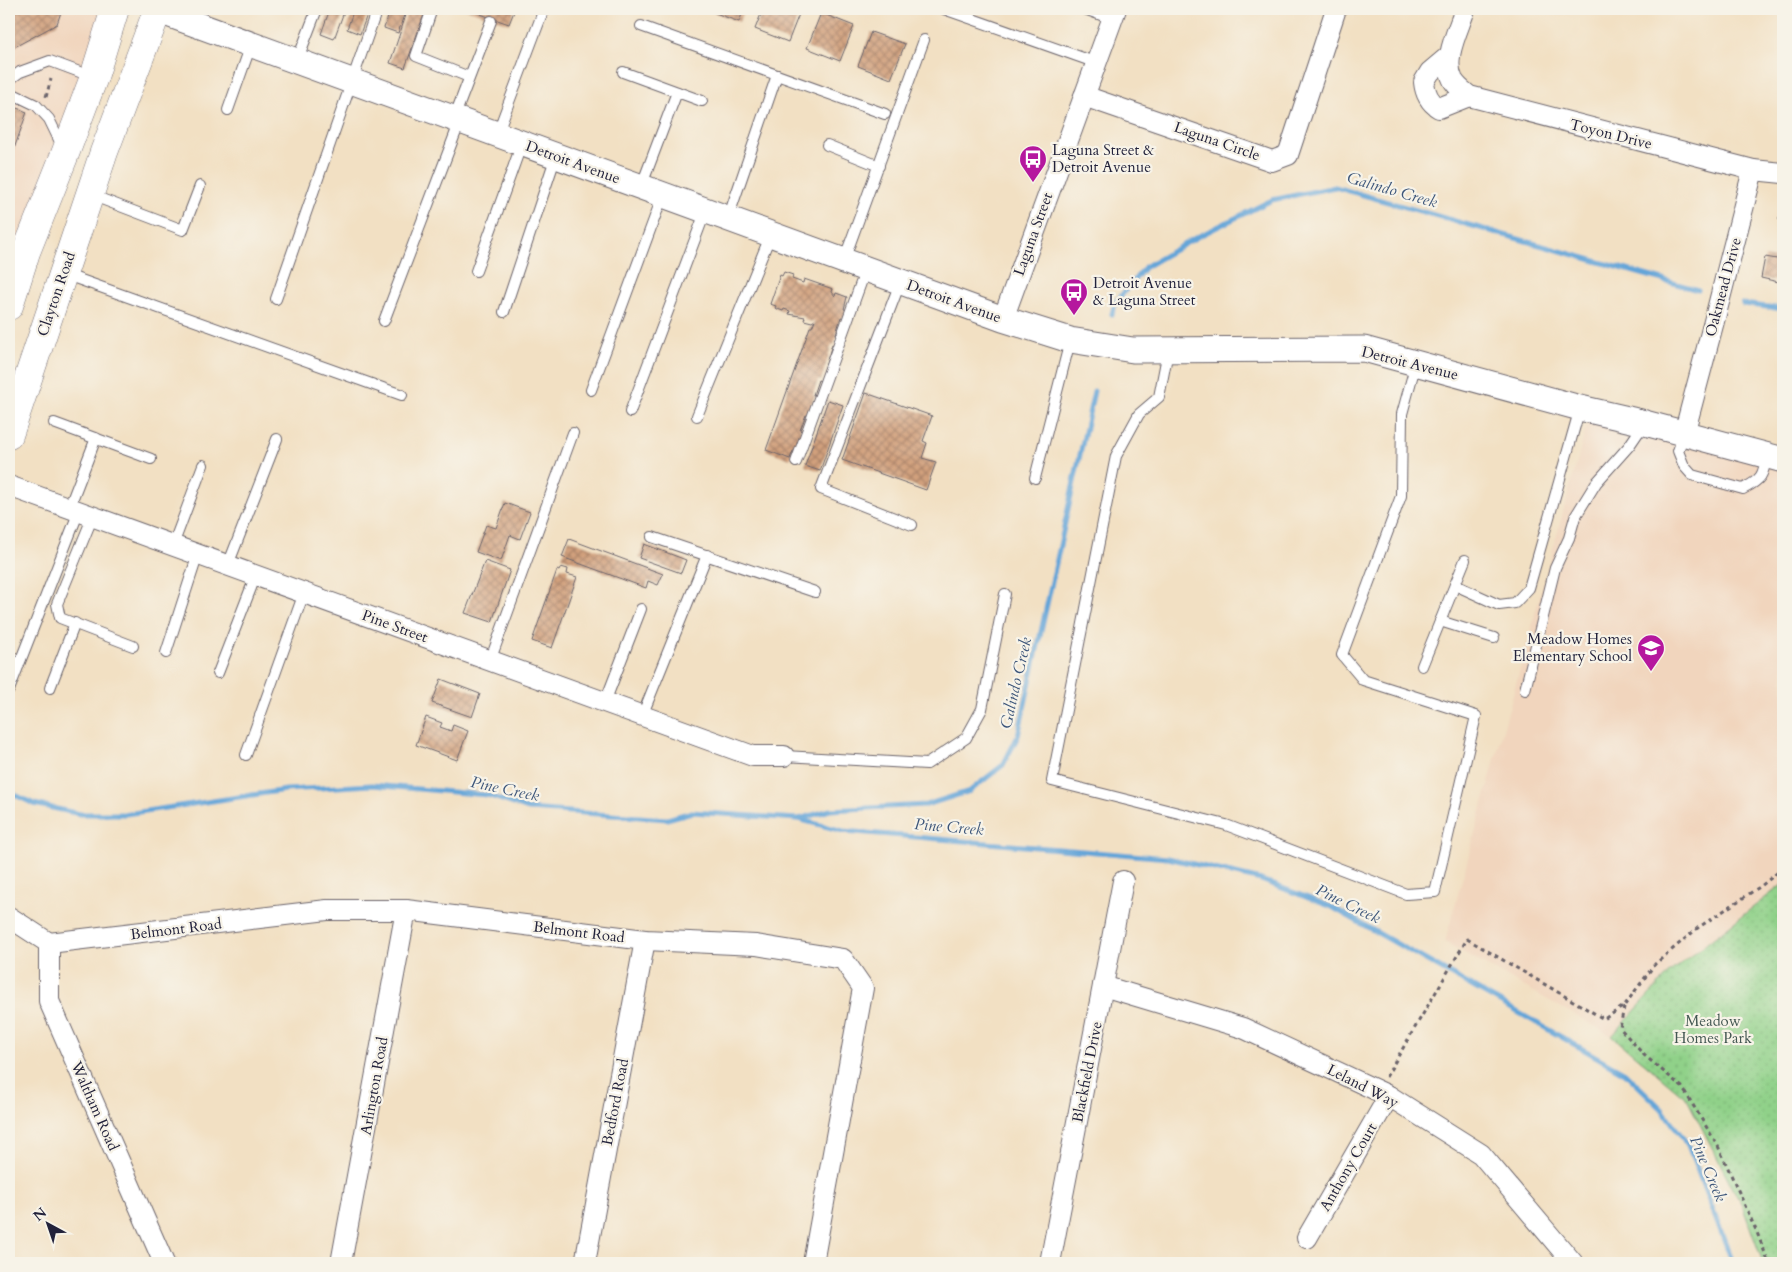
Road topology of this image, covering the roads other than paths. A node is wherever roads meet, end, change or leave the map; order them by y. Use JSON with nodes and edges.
{"nodes":[{"id":1,"x":115,"y":9,"type":"edge"},
{"id":2,"x":157,"y":9,"type":"edge"},
{"id":3,"x":317,"y":9,"type":"edge"},
{"id":4,"x":377,"y":9,"type":"edge"},
{"id":5,"x":432,"y":9,"type":"edge"},
{"id":6,"x":544,"y":9,"type":"edge"},
{"id":7,"x":944,"y":9,"type":"edge"},
{"id":8,"x":1085,"y":9,"type":"edge"},
{"id":9,"x":1336,"y":9,"type":"edge"},
{"id":10,"x":1465,"y":9,"type":"edge"},
{"id":11,"x":1114,"y":14,"type":"edge"},
{"id":12,"x":491,"y":21,"type":"dead end"},
{"id":13,"x":641,"y":26,"type":"dead end"},
{"id":14,"x":924,"y":40,"type":"dead end"},
{"id":15,"x":251,"y":44,"type":"junction"},
{"id":16,"x":1450,"y":56,"type":"junction"},
{"id":17,"x":297,"y":61,"type":"junction"},
{"id":18,"x":1097,"y":63,"type":"junction"},
{"id":19,"x":623,"y":72,"type":"dead end"},
{"id":20,"x":777,"y":75,"type":"junction"},
{"id":21,"x":94,"y":77,"type":"junction"},
{"id":22,"x":469,"y":77,"type":"junction"},
{"id":23,"x":9,"y":80,"type":"edge"},
{"id":24,"x":351,"y":81,"type":"junction"},
{"id":25,"x":9,"y":92,"type":"edge"},
{"id":26,"x":677,"y":92,"type":"junction"},
{"id":27,"x":1084,"y":96,"type":"junction"},
{"id":28,"x":1469,"y":96,"type":"junction"},
{"id":29,"x":702,"y":101,"type":"dead end"},
{"id":30,"x":228,"y":110,"type":"dead end"},
{"id":31,"x":885,"y":114,"type":"dead end"},
{"id":32,"x":457,"y":120,"type":"junction"},
{"id":33,"x":497,"y":134,"type":"junction"},
{"id":34,"x":522,"y":144,"type":"junction"},
{"id":35,"x":827,"y":145,"type":"dead end"},
{"id":36,"x":104,"y":152,"type":"junction"},
{"id":37,"x":66,"y":154,"type":"junction"},
{"id":38,"x":556,"y":156,"type":"junction"},
{"id":39,"x":879,"y":166,"type":"junction"},
{"id":40,"x":1753,"y":170,"type":"junction"},
{"id":41,"x":1783,"y":173,"type":"edge"},
{"id":42,"x":200,"y":186,"type":"dead end"},
{"id":43,"x":652,"y":191,"type":"junction"},
{"id":44,"x":90,"y":194,"type":"junction"},
{"id":45,"x":717,"y":214,"type":"junction"},
{"id":46,"x":770,"y":234,"type":"junction"},
{"id":47,"x":855,"y":265,"type":"junction"},
{"id":48,"x":476,"y":271,"type":"dead end"},
{"id":49,"x":63,"y":274,"type":"junction"},
{"id":50,"x":901,"y":282,"type":"junction"},
{"id":51,"x":276,"y":299,"type":"dead end"},
{"id":52,"x":9,"y":306,"type":"edge"},
{"id":53,"x":504,"y":312,"type":"dead end"},
{"id":54,"x":1003,"y":319,"type":"junction"},
{"id":55,"x":384,"y":321,"type":"dead end"},
{"id":56,"x":1070,"y":340,"type":"junction"},
{"id":57,"x":1169,"y":350,"type":"junction"},
{"id":58,"x":1416,"y":363,"type":"junction"},
{"id":59,"x":591,"y":390,"type":"dead end"},
{"id":60,"x":402,"y":395,"type":"dead end"},
{"id":61,"x":1580,"y":408,"type":"junction"},
{"id":62,"x":630,"y":412,"type":"dead end"},
{"id":63,"x":698,"y":416,"type":"dead end"},
{"id":64,"x":54,"y":423,"type":"dead end"},
{"id":65,"x":1645,"y":423,"type":"junction"},
{"id":66,"x":573,"y":433,"type":"dead end"},
{"id":67,"x":1684,"y":434,"type":"junction"},
{"id":68,"x":9,"y":435,"type":"edge"},
{"id":69,"x":96,"y":438,"type":"junction"},
{"id":70,"x":276,"y":439,"type":"dead end"},
{"id":71,"x":1775,"y":458,"type":"edge"},
{"id":72,"x":151,"y":459,"type":"dead end"},
{"id":73,"x":796,"y":462,"type":"dead end"},
{"id":74,"x":203,"y":465,"type":"dead end"},
{"id":75,"x":1035,"y":478,"type":"dead end"},
{"id":76,"x":9,"y":486,"type":"edge"},
{"id":77,"x":80,"y":512,"type":"junction"},
{"id":78,"x":912,"y":525,"type":"dead end"},
{"id":79,"x":652,"y":537,"type":"dead end"},
{"id":80,"x":172,"y":546,"type":"junction"},
{"id":81,"x":198,"y":554,"type":"junction"},
{"id":82,"x":707,"y":555,"type":"junction"},
{"id":83,"x":1465,"y":560,"type":"dead end"},
{"id":84,"x":228,"y":565,"type":"junction"},
{"id":85,"x":256,"y":575,"type":"junction"},
{"id":86,"x":1455,"y":585,"type":"junction"},
{"id":87,"x":815,"y":592,"type":"dead end"},
{"id":88,"x":304,"y":593,"type":"junction"},
{"id":89,"x":1005,"y":594,"type":"dead end"},
{"id":90,"x":641,"y":608,"type":"dead end"},
{"id":91,"x":1440,"y":621,"type":"junction"},
{"id":92,"x":75,"y":623,"type":"junction"},
{"id":93,"x":1494,"y":638,"type":"dead end"},
{"id":94,"x":133,"y":646,"type":"dead end"},
{"id":95,"x":166,"y":653,"type":"dead end"},
{"id":96,"x":490,"y":660,"type":"junction"},
{"id":97,"x":1422,"y":666,"type":"dead end"},
{"id":98,"x":218,"y":673,"type":"dead end"},
{"id":99,"x":50,"y":688,"type":"dead end"},
{"id":100,"x":9,"y":690,"type":"edge"},
{"id":101,"x":1525,"y":690,"type":"dead end"},
{"id":102,"x":605,"y":702,"type":"junction"},
{"id":103,"x":642,"y":716,"type":"junction"},
{"id":104,"x":246,"y":755,"type":"dead end"},
{"id":105,"x":784,"y":756,"type":"joint"},
{"id":106,"x":1123,"y":881,"type":"dead end"},
{"id":107,"x":406,"y":910,"type":"junction"},
{"id":108,"x":9,"y":917,"type":"edge"},
{"id":109,"x":645,"y":940,"type":"junction"},
{"id":110,"x":49,"y":944,"type":"junction"},
{"id":111,"x":1103,"y":986,"type":"junction"},
{"id":112,"x":1389,"y":1096,"type":"junction"},
{"id":113,"x":1307,"y":1238,"type":"dead end"},
{"id":114,"x":164,"y":1263,"type":"edge"},
{"id":115,"x":341,"y":1263,"type":"edge"},
{"id":116,"x":585,"y":1263,"type":"edge"},
{"id":117,"x":812,"y":1263,"type":"edge"},
{"id":118,"x":1050,"y":1263,"type":"edge"},
{"id":119,"x":1573,"y":1263,"type":"edge"}],
"edges":[{"from":1,"to":21,"type":"main road"},
{"from":2,"to":15,"type":"street","name":"Detroit Avenue"},
{"from":2,"to":36,"type":"main road","name":"Clayton Road"},
{"from":3,"to":17,"type":"lane"},
{"from":4,"to":24,"type":"lane"},
{"from":5,"to":22,"type":"lane"},
{"from":6,"to":33,"type":"lane"},
{"from":7,"to":18,"type":"lane"},
{"from":8,"to":11,"type":"lane"},
{"from":9,"to":27,"type":"street","name":"Laguna Circle"},
{"from":10,"to":16,"type":"street"},
{"from":11,"to":18,"type":"street","name":"Laguna Street"},
{"from":12,"to":22,"type":"lane"},
{"from":13,"to":20,"type":"lane"},
{"from":14,"to":39,"type":"lane"},
{"from":15,"to":17,"type":"street","name":"Detroit Avenue"},
{"from":15,"to":30,"type":"lane"},
{"from":16,"to":28,"type":"street"},
{"from":16,"to":28,"type":"street"},
{"from":17,"to":24,"type":"street","name":"Detroit Avenue"},
{"from":18,"to":27,"type":"street","name":"Laguna Street"},
{"from":19,"to":26,"type":"lane"},
{"from":20,"to":31,"type":"lane"},
{"from":20,"to":45,"type":"lane"},
{"from":21,"to":23,"type":"lane"},
{"from":21,"to":36,"type":"main road","name":"Clayton Road"},
{"from":21,"to":37,"type":"main road"},
{"from":22,"to":32,"type":"lane"},
{"from":24,"to":32,"type":"street","name":"Detroit Avenue"},
{"from":24,"to":51,"type":"lane"},
{"from":25,"to":37,"type":"lane"},
{"from":26,"to":29,"type":"lane"},
{"from":26,"to":43,"type":"lane"},
{"from":27,"to":54,"type":"street","name":"Laguna Street"},
{"from":28,"to":40,"type":"street","name":"Toyon Drive"},
{"from":32,"to":33,"type":"street","name":"Detroit Avenue"},
{"from":32,"to":55,"type":"lane"},
{"from":33,"to":34,"type":"street","name":"Detroit Avenue"},
{"from":34,"to":38,"type":"street","name":"Detroit Avenue"},
{"from":34,"to":48,"type":"lane"},
{"from":35,"to":39,"type":"lane"},
{"from":36,"to":44,"type":"main road","name":"Clayton Road"},
{"from":37,"to":52,"type":"main road"},
{"from":38,"to":43,"type":"street","name":"Detroit Avenue"},
{"from":38,"to":53,"type":"lane"},
{"from":39,"to":47,"type":"lane"},
{"from":40,"to":41,"type":"street"},
{"from":40,"to":67,"type":"street","name":"Oakmead Drive"},
{"from":42,"to":44,"type":"lane"},
{"from":43,"to":45,"type":"street","name":"Detroit Avenue"},
{"from":43,"to":59,"type":"lane"},
{"from":44,"to":49,"type":"main road","name":"Clayton Road"},
{"from":45,"to":46,"type":"street","name":"Detroit Avenue"},
{"from":45,"to":62,"type":"lane"},
{"from":46,"to":47,"type":"street","name":"Detroit Avenue"},
{"from":46,"to":63,"type":"lane"},
{"from":47,"to":50,"type":"street","name":"Detroit Avenue"},
{"from":47,"to":73,"type":"lane"},
{"from":49,"to":60,"type":"lane"},
{"from":49,"to":68,"type":"main road","name":"Clayton Road"},
{"from":50,"to":54,"type":"street","name":"Detroit Avenue"},
{"from":50,"to":78,"type":"lane"},
{"from":54,"to":56,"type":"street","name":"Detroit Avenue"},
{"from":56,"to":57,"type":"street","name":"Detroit Avenue"},
{"from":56,"to":75,"type":"lane"},
{"from":57,"to":58,"type":"street","name":"Detroit Avenue"},
{"from":57,"to":58,"type":"lane"},
{"from":58,"to":61,"type":"street","name":"Detroit Avenue"},
{"from":61,"to":65,"type":"street","name":"Detroit Avenue"},
{"from":61,"to":86,"type":"lane"},
{"from":64,"to":69,"type":"lane"},
{"from":65,"to":67,"type":"street","name":"Detroit Avenue"},
{"from":65,"to":101,"type":"lane"},
{"from":66,"to":96,"type":"lane"},
{"from":67,"to":71,"type":"street","name":"Detroit Avenue"},
{"from":67,"to":71,"type":"lane"},
{"from":69,"to":72,"type":"lane"},
{"from":69,"to":77,"type":"lane"},
{"from":70,"to":84,"type":"lane"},
{"from":74,"to":80,"type":"lane"},
{"from":76,"to":77,"type":"street","name":"Pine Street"},
{"from":77,"to":80,"type":"street","name":"Pine Street"},
{"from":77,"to":92,"type":"lane"},
{"from":77,"to":100,"type":"lane"},
{"from":79,"to":82,"type":"lane"},
{"from":80,"to":81,"type":"street","name":"Pine Street"},
{"from":81,"to":84,"type":"street","name":"Pine Street"},
{"from":81,"to":95,"type":"lane"},
{"from":82,"to":87,"type":"lane"},
{"from":82,"to":103,"type":"lane"},
{"from":83,"to":86,"type":"lane"},
{"from":84,"to":85,"type":"street","name":"Pine Street"},
{"from":85,"to":88,"type":"street","name":"Pine Street"},
{"from":85,"to":98,"type":"lane"},
{"from":86,"to":91,"type":"lane"},
{"from":88,"to":96,"type":"street","name":"Pine Street"},
{"from":88,"to":104,"type":"lane"},
{"from":89,"to":105,"type":"lane"},
{"from":90,"to":102,"type":"lane"},
{"from":91,"to":93,"type":"lane"},
{"from":91,"to":97,"type":"lane"},
{"from":92,"to":94,"type":"lane"},
{"from":92,"to":99,"type":"lane"},
{"from":96,"to":102,"type":"street","name":"Pine Street"},
{"from":102,"to":103,"type":"street","name":"Pine Street"},
{"from":103,"to":105,"type":"street","name":"Pine Street"},
{"from":106,"to":111,"type":"street","name":"Blackfield Drive"},
{"from":107,"to":109,"type":"street","name":"Belmont Road"},
{"from":107,"to":110,"type":"street","name":"Belmont Road"},
{"from":107,"to":115,"type":"street","name":"Arlington Road"},
{"from":108,"to":110,"type":"street"},
{"from":109,"to":116,"type":"street","name":"Bedford Road"},
{"from":109,"to":117,"type":"street","name":"Belmont Road"},
{"from":110,"to":114,"type":"street","name":"Waltham Road"},
{"from":111,"to":112,"type":"street","name":"Leland Way"},
{"from":111,"to":118,"type":"street","name":"Blackfield Drive"},
{"from":112,"to":113,"type":"street","name":"Anthony Court"},
{"from":112,"to":119,"type":"street","name":"Leland Way"}]}
